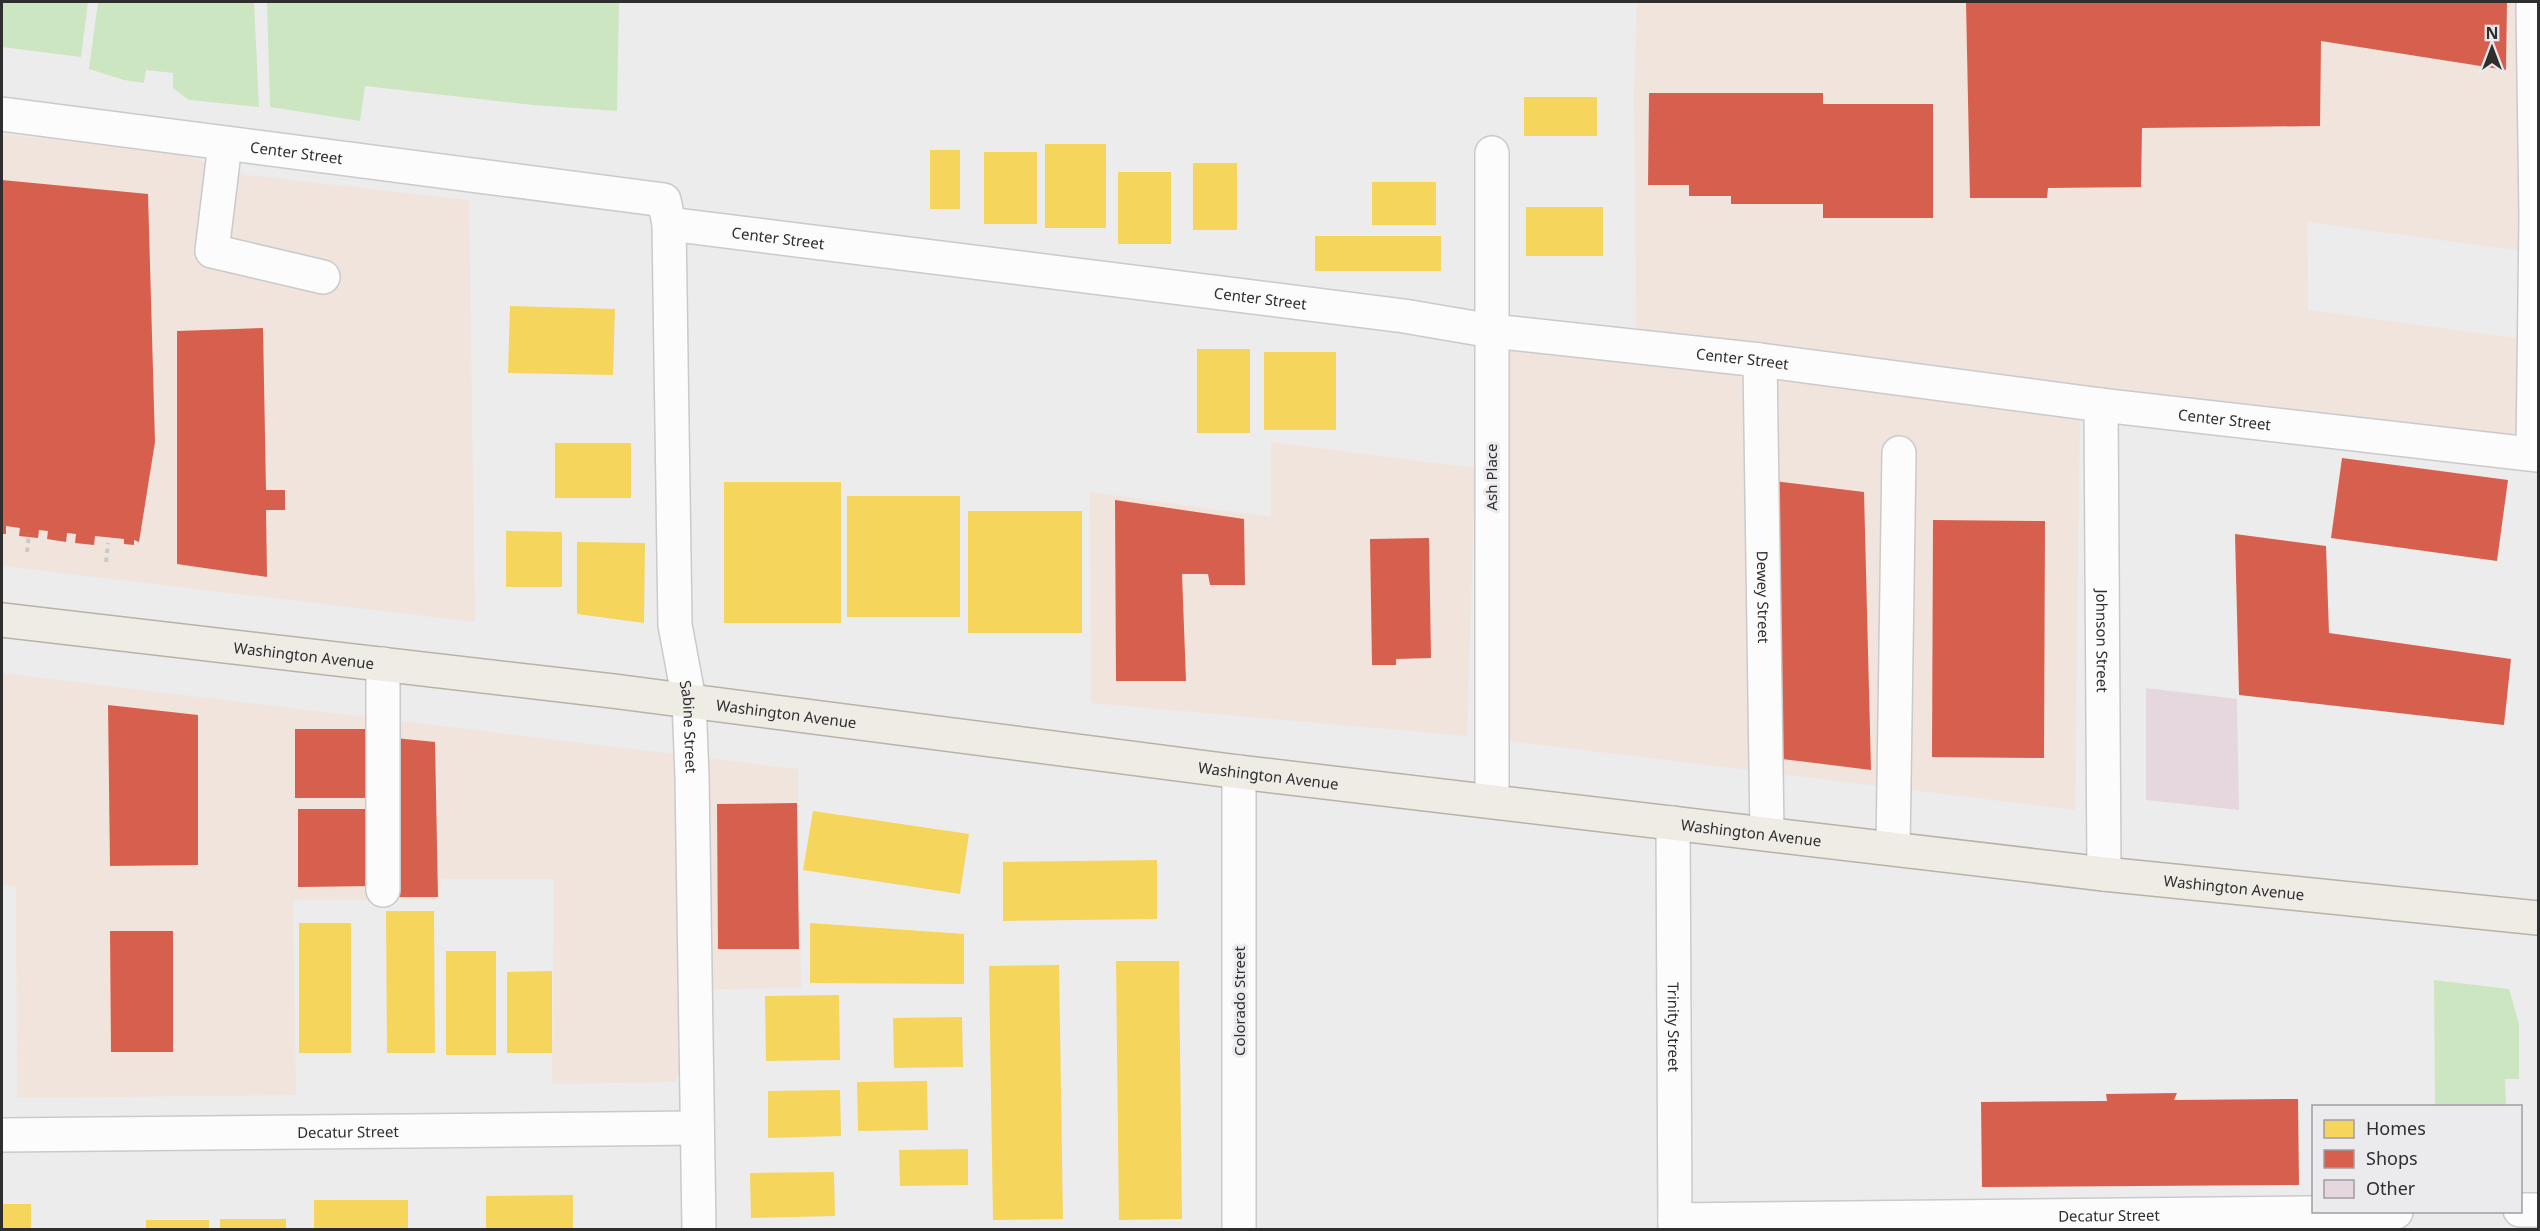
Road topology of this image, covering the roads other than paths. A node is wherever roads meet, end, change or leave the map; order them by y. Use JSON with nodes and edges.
{"nodes":[{"id":1,"x":2533,"y":6,"type":"dead end"},
{"id":2,"x":2,"y":114,"type":"edge"},
{"id":3,"x":225,"y":144,"type":"junction"},
{"id":4,"x":1492,"y":153,"type":"dead end"},
{"id":5,"x":669,"y":224,"type":"junction"},
{"id":6,"x":322,"y":277,"type":"dead end"},
{"id":7,"x":1492,"y":331,"type":"junction"},
{"id":8,"x":1760,"y":360,"type":"junction"},
{"id":9,"x":2101,"y":405,"type":"junction"},
{"id":10,"x":1899,"y":453,"type":"dead end"},
{"id":11,"x":2536,"y":455,"type":"edge"},
{"id":12,"x":2,"y":620,"type":"edge"},
{"id":13,"x":383,"y":664,"type":"junction"},
{"id":14,"x":689,"y":700,"type":"junction"},
{"id":15,"x":1239,"y":772,"type":"junction"},
{"id":16,"x":1492,"y":801,"type":"junction"},
{"id":17,"x":1673,"y":823,"type":"junction"},
{"id":18,"x":1767,"y":833,"type":"junction"},
{"id":19,"x":1893,"y":848,"type":"junction"},
{"id":20,"x":2104,"y":874,"type":"junction"},
{"id":21,"x":383,"y":890,"type":"dead end"},
{"id":22,"x":2538,"y":918,"type":"edge"},
{"id":23,"x":697,"y":1128,"type":"junction"},
{"id":24,"x":2,"y":1135,"type":"edge"},
{"id":25,"x":2522,"y":1210,"type":"edge"},
{"id":26,"x":2538,"y":1210,"type":"edge"},
{"id":27,"x":2341,"y":1213,"type":"edge"},
{"id":28,"x":1675,"y":1225,"type":"edge"},
{"id":29,"x":699,"y":1230,"type":"edge"},
{"id":30,"x":1239,"y":1230,"type":"edge"}],
"edges":[{"from":1,"to":11,"type":"street"},
{"from":2,"to":3,"type":"street","name":"Center Street"},
{"from":3,"to":5,"type":"street","name":"Center Street"},
{"from":3,"to":6,"type":"street"},
{"from":4,"to":7,"type":"street","name":"Ash Place"},
{"from":5,"to":7,"type":"street","name":"Center Street"},
{"from":5,"to":14,"type":"street","name":"Sabine Street"},
{"from":7,"to":8,"type":"street","name":"Center Street"},
{"from":7,"to":16,"type":"street","name":"Ash Place"},
{"from":8,"to":9,"type":"street","name":"Center Street"},
{"from":8,"to":18,"type":"street","name":"Dewey Street"},
{"from":9,"to":11,"type":"street","name":"Center Street"},
{"from":9,"to":20,"type":"street","name":"Johnson Street"},
{"from":10,"to":19,"type":"street"},
{"from":12,"to":13,"type":"main road","name":"Washington Avenue"},
{"from":13,"to":14,"type":"main road","name":"Washington Avenue"},
{"from":13,"to":21,"type":"street"},
{"from":14,"to":15,"type":"main road","name":"Washington Avenue"},
{"from":14,"to":23,"type":"street","name":"Sabine Street"},
{"from":15,"to":16,"type":"main road","name":"Washington Avenue"},
{"from":15,"to":30,"type":"street","name":"Colorado Street"},
{"from":16,"to":17,"type":"main road","name":"Washington Avenue"},
{"from":17,"to":18,"type":"main road","name":"Washington Avenue"},
{"from":17,"to":28,"type":"street","name":"Trinity Street"},
{"from":18,"to":19,"type":"main road","name":"Washington Avenue"},
{"from":19,"to":20,"type":"main road","name":"Washington Avenue"},
{"from":20,"to":22,"type":"main road","name":"Washington Avenue"},
{"from":23,"to":24,"type":"street","name":"Decatur Street"},
{"from":23,"to":29,"type":"street","name":"Sabine Street"},
{"from":25,"to":26,"type":"street"},
{"from":27,"to":28,"type":"street","name":"Decatur Street"}]}
